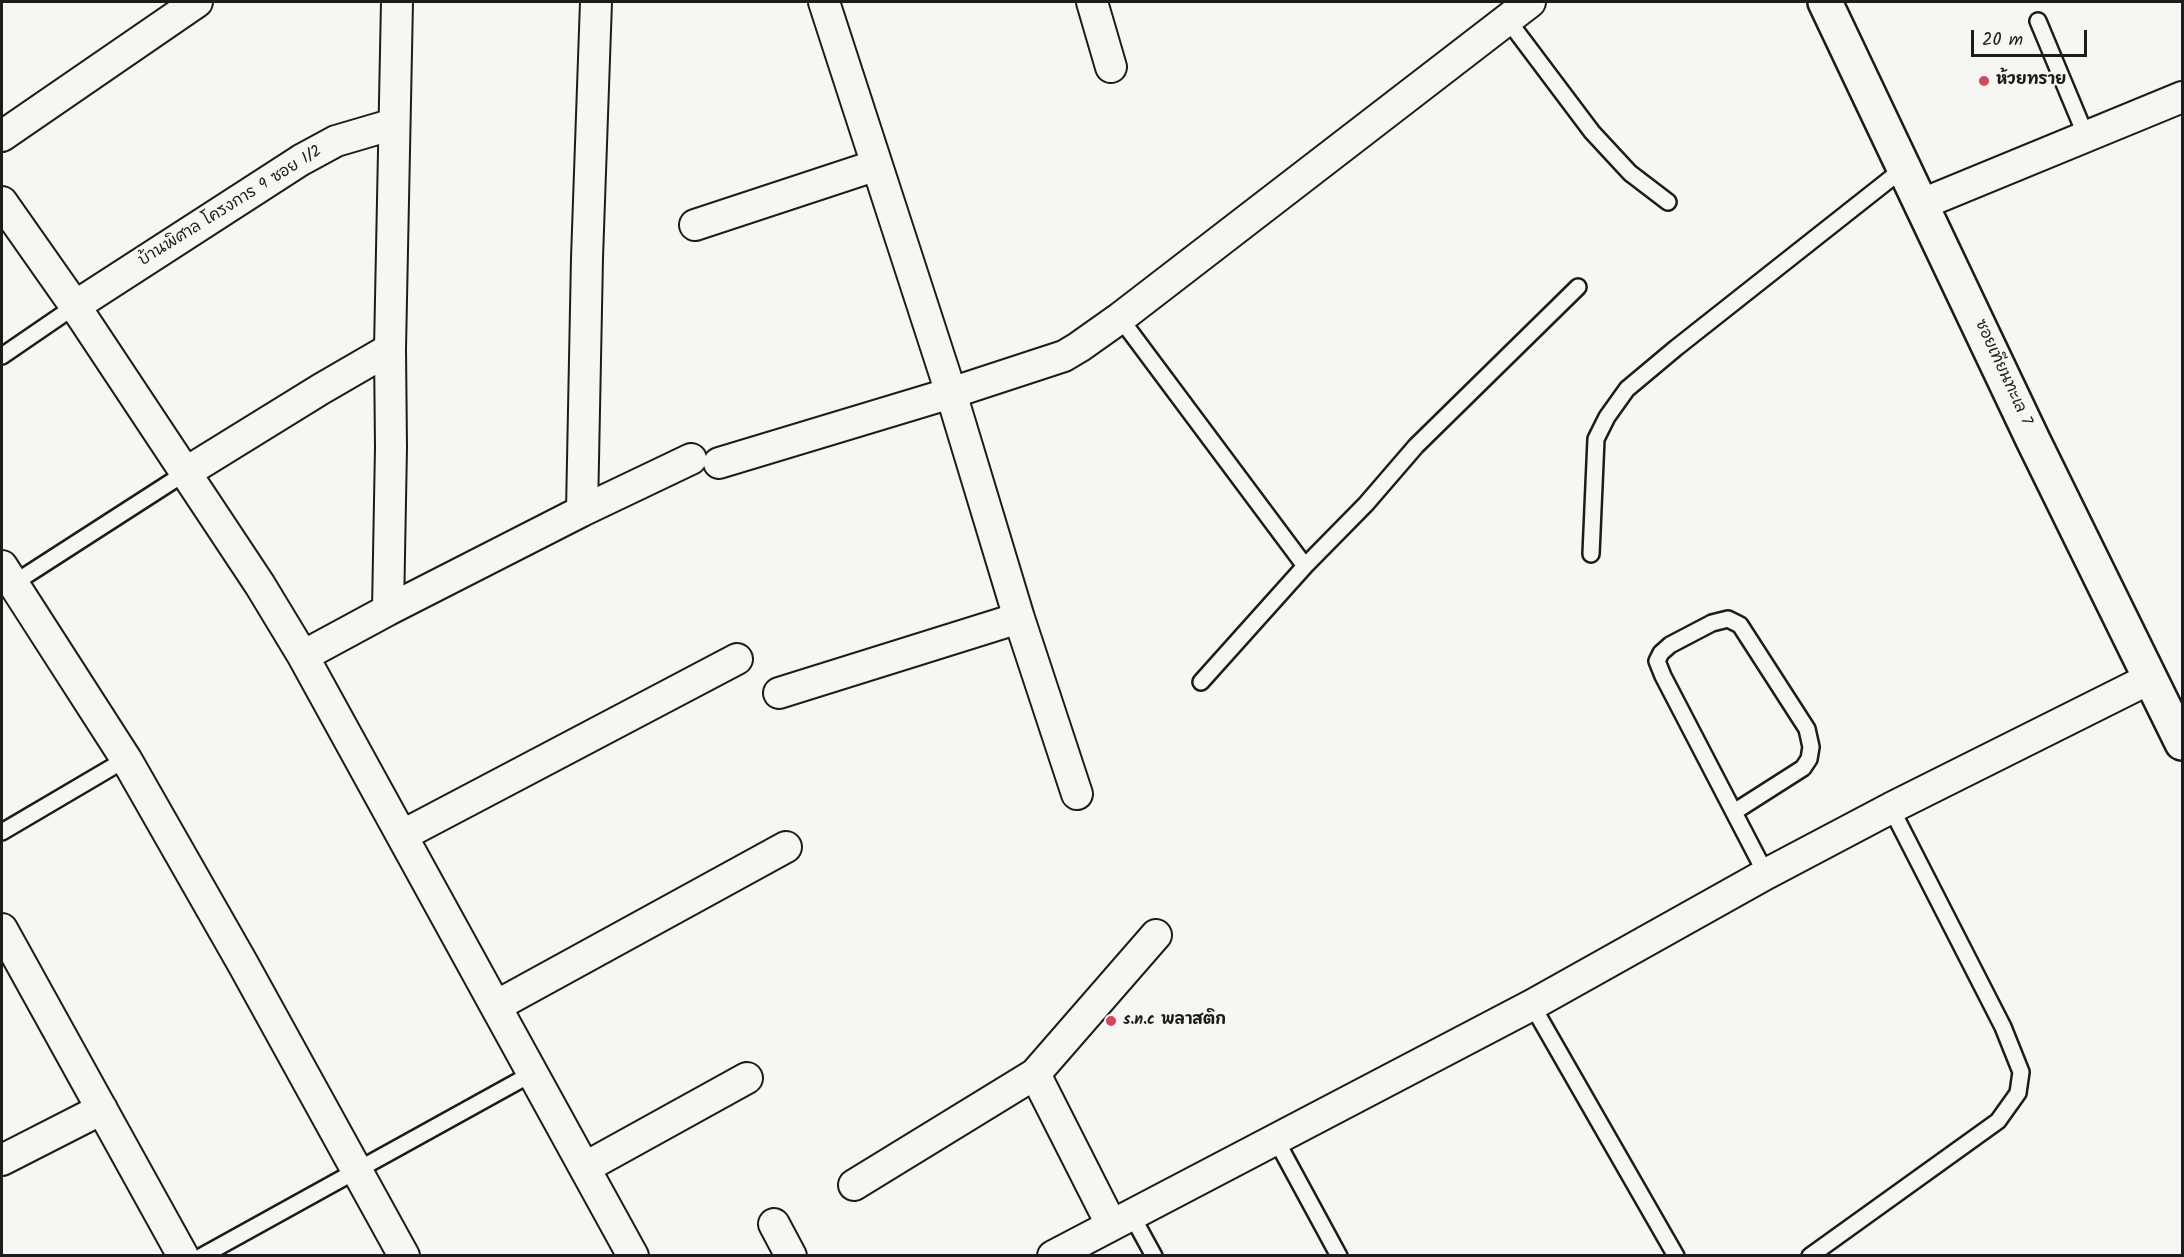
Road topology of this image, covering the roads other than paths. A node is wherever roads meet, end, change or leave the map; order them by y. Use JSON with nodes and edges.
{"nodes":[{"id":1,"x":197,"y":2,"type":"edge"},
{"id":2,"x":398,"y":2,"type":"edge"},
{"id":3,"x":596,"y":2,"type":"edge"},
{"id":4,"x":824,"y":2,"type":"edge"},
{"id":5,"x":1092,"y":2,"type":"edge"},
{"id":6,"x":1825,"y":2,"type":"edge"},
{"id":7,"x":1518,"y":10,"type":"edge"},
{"id":8,"x":2038,"y":21,"type":"dead end"},
{"id":9,"x":1111,"y":67,"type":"dead end"},
{"id":10,"x":2182,"y":97,"type":"edge"},
{"id":11,"x":394,"y":124,"type":"junction"},
{"id":12,"x":2,"y":136,"type":"edge"},
{"id":13,"x":2086,"y":136,"type":"junction"},
{"id":14,"x":877,"y":165,"type":"junction"},
{"id":15,"x":1904,"y":168,"type":"junction"},
{"id":16,"x":2,"y":202,"type":"edge"},
{"id":17,"x":1668,"y":202,"type":"dead end"},
{"id":18,"x":1922,"y":204,"type":"junction"},
{"id":19,"x":695,"y":225,"type":"dead end"},
{"id":20,"x":1578,"y":286,"type":"dead end"},
{"id":21,"x":75,"y":306,"type":"junction"},
{"id":22,"x":1120,"y":318,"type":"junction"},
{"id":23,"x":390,"y":349,"type":"junction"},
{"id":24,"x":2,"y":356,"type":"edge"},
{"id":25,"x":951,"y":393,"type":"junction"},
{"id":26,"x":185,"y":473,"type":"junction"},
{"id":27,"x":582,"y":511,"type":"junction"},
{"id":28,"x":1591,"y":554,"type":"dead end"},
{"id":29,"x":1305,"y":566,"type":"junction"},
{"id":30,"x":5,"y":580,"type":"edge"},
{"id":31,"x":388,"y":610,"type":"junction"},
{"id":32,"x":1018,"y":618,"type":"junction"},
{"id":33,"x":303,"y":656,"type":"junction"},
{"id":34,"x":737,"y":659,"type":"dead end"},
{"id":35,"x":2151,"y":678,"type":"junction"},
{"id":36,"x":1201,"y":682,"type":"dead end"},
{"id":37,"x":779,"y":693,"type":"dead end"},
{"id":38,"x":2182,"y":743,"type":"edge"},
{"id":39,"x":126,"y":759,"type":"junction"},
{"id":40,"x":1077,"y":794,"type":"dead end"},
{"id":41,"x":1891,"y":807,"type":"junction"},
{"id":42,"x":1734,"y":812,"type":"junction"},
{"id":43,"x":2,"y":832,"type":"edge"},
{"id":44,"x":403,"y":835,"type":"junction"},
{"id":45,"x":786,"y":847,"type":"dead end"},
{"id":46,"x":1766,"y":874,"type":"junction"},
{"id":47,"x":1156,"y":935,"type":"dead end"},
{"id":48,"x":4,"y":938,"type":"edge"},
{"id":49,"x":1532,"y":1005,"type":"junction"},
{"id":50,"x":496,"y":1006,"type":"junction"},
{"id":51,"x":533,"y":1073,"type":"junction"},
{"id":52,"x":1035,"y":1074,"type":"junction"},
{"id":53,"x":747,"y":1078,"type":"dead end"},
{"id":54,"x":102,"y":1109,"type":"junction"},
{"id":55,"x":1275,"y":1138,"type":"junction"},
{"id":56,"x":2,"y":1160,"type":"edge"},
{"id":57,"x":586,"y":1167,"type":"junction"},
{"id":58,"x":358,"y":1171,"type":"junction"},
{"id":59,"x":854,"y":1185,"type":"dead end"},
{"id":60,"x":1121,"y":1219,"type":"junction"},
{"id":61,"x":774,"y":1224,"type":"dead end"},
{"id":62,"x":183,"y":1256,"type":"edge"},
{"id":63,"x":202,"y":1256,"type":"edge"},
{"id":64,"x":404,"y":1256,"type":"edge"},
{"id":65,"x":633,"y":1256,"type":"edge"},
{"id":66,"x":791,"y":1256,"type":"edge"},
{"id":67,"x":1053,"y":1256,"type":"edge"},
{"id":68,"x":1154,"y":1256,"type":"edge"},
{"id":69,"x":1339,"y":1256,"type":"edge"},
{"id":70,"x":1676,"y":1256,"type":"edge"},
{"id":71,"x":1810,"y":1256,"type":"edge"}],
"edges":[{"from":1,"to":12,"type":"street"},
{"from":2,"to":11,"type":"street"},
{"from":3,"to":27,"type":"street"},
{"from":4,"to":14,"type":"street"},
{"from":5,"to":9,"type":"street"},
{"from":6,"to":15,"type":"street","name":"ซอยเทียนทะเล 7"},
{"from":7,"to":17,"type":"lane"},
{"from":7,"to":22,"type":"street"},
{"from":8,"to":13,"type":"lane"},
{"from":10,"to":13,"type":"street"},
{"from":11,"to":21,"type":"street","name":"บ้านพิศาล โครงการ 9 ซอย 1/2"},
{"from":11,"to":23,"type":"street"},
{"from":13,"to":18,"type":"street"},
{"from":14,"to":19,"type":"street"},
{"from":14,"to":25,"type":"street"},
{"from":15,"to":18,"type":"street","name":"ซอยเทียนทะเล 7"},
{"from":15,"to":28,"type":"lane"},
{"from":16,"to":21,"type":"street"},
{"from":18,"to":35,"type":"street","name":"ซอยเทียนทะเล 7"},
{"from":20,"to":29,"type":"lane"},
{"from":21,"to":24,"type":"lane"},
{"from":21,"to":26,"type":"street"},
{"from":22,"to":25,"type":"street"},
{"from":22,"to":29,"type":"lane"},
{"from":23,"to":26,"type":"street"},
{"from":23,"to":31,"type":"street"},
{"from":25,"to":27,"type":"street"},
{"from":25,"to":32,"type":"street"},
{"from":26,"to":30,"type":"lane"},
{"from":26,"to":33,"type":"street"},
{"from":27,"to":31,"type":"street"},
{"from":29,"to":36,"type":"lane"},
{"from":30,"to":39,"type":"street"},
{"from":31,"to":33,"type":"street"},
{"from":32,"to":37,"type":"street"},
{"from":32,"to":40,"type":"street"},
{"from":33,"to":44,"type":"street"},
{"from":34,"to":44,"type":"street"},
{"from":35,"to":38,"type":"street","name":"ซอยเทียนทะเล 7"},
{"from":35,"to":41,"type":"street"},
{"from":39,"to":43,"type":"lane"},
{"from":39,"to":58,"type":"street"},
{"from":41,"to":46,"type":"street"},
{"from":41,"to":71,"type":"lane"},
{"from":42,"to":42,"type":"lane"},
{"from":42,"to":46,"type":"lane"},
{"from":44,"to":50,"type":"street"},
{"from":45,"to":50,"type":"street"},
{"from":46,"to":49,"type":"street"},
{"from":47,"to":52,"type":"street"},
{"from":48,"to":54,"type":"street"},
{"from":49,"to":55,"type":"street"},
{"from":49,"to":70,"type":"lane"},
{"from":50,"to":51,"type":"street"},
{"from":51,"to":57,"type":"street"},
{"from":51,"to":58,"type":"lane"},
{"from":52,"to":59,"type":"street"},
{"from":52,"to":60,"type":"street"},
{"from":53,"to":57,"type":"street"},
{"from":54,"to":56,"type":"street"},
{"from":54,"to":62,"type":"street"},
{"from":55,"to":60,"type":"street"},
{"from":55,"to":69,"type":"lane"},
{"from":57,"to":65,"type":"street"},
{"from":58,"to":63,"type":"lane"},
{"from":58,"to":64,"type":"street"},
{"from":60,"to":67,"type":"street"},
{"from":60,"to":68,"type":"lane"},
{"from":61,"to":66,"type":"street"}]}
